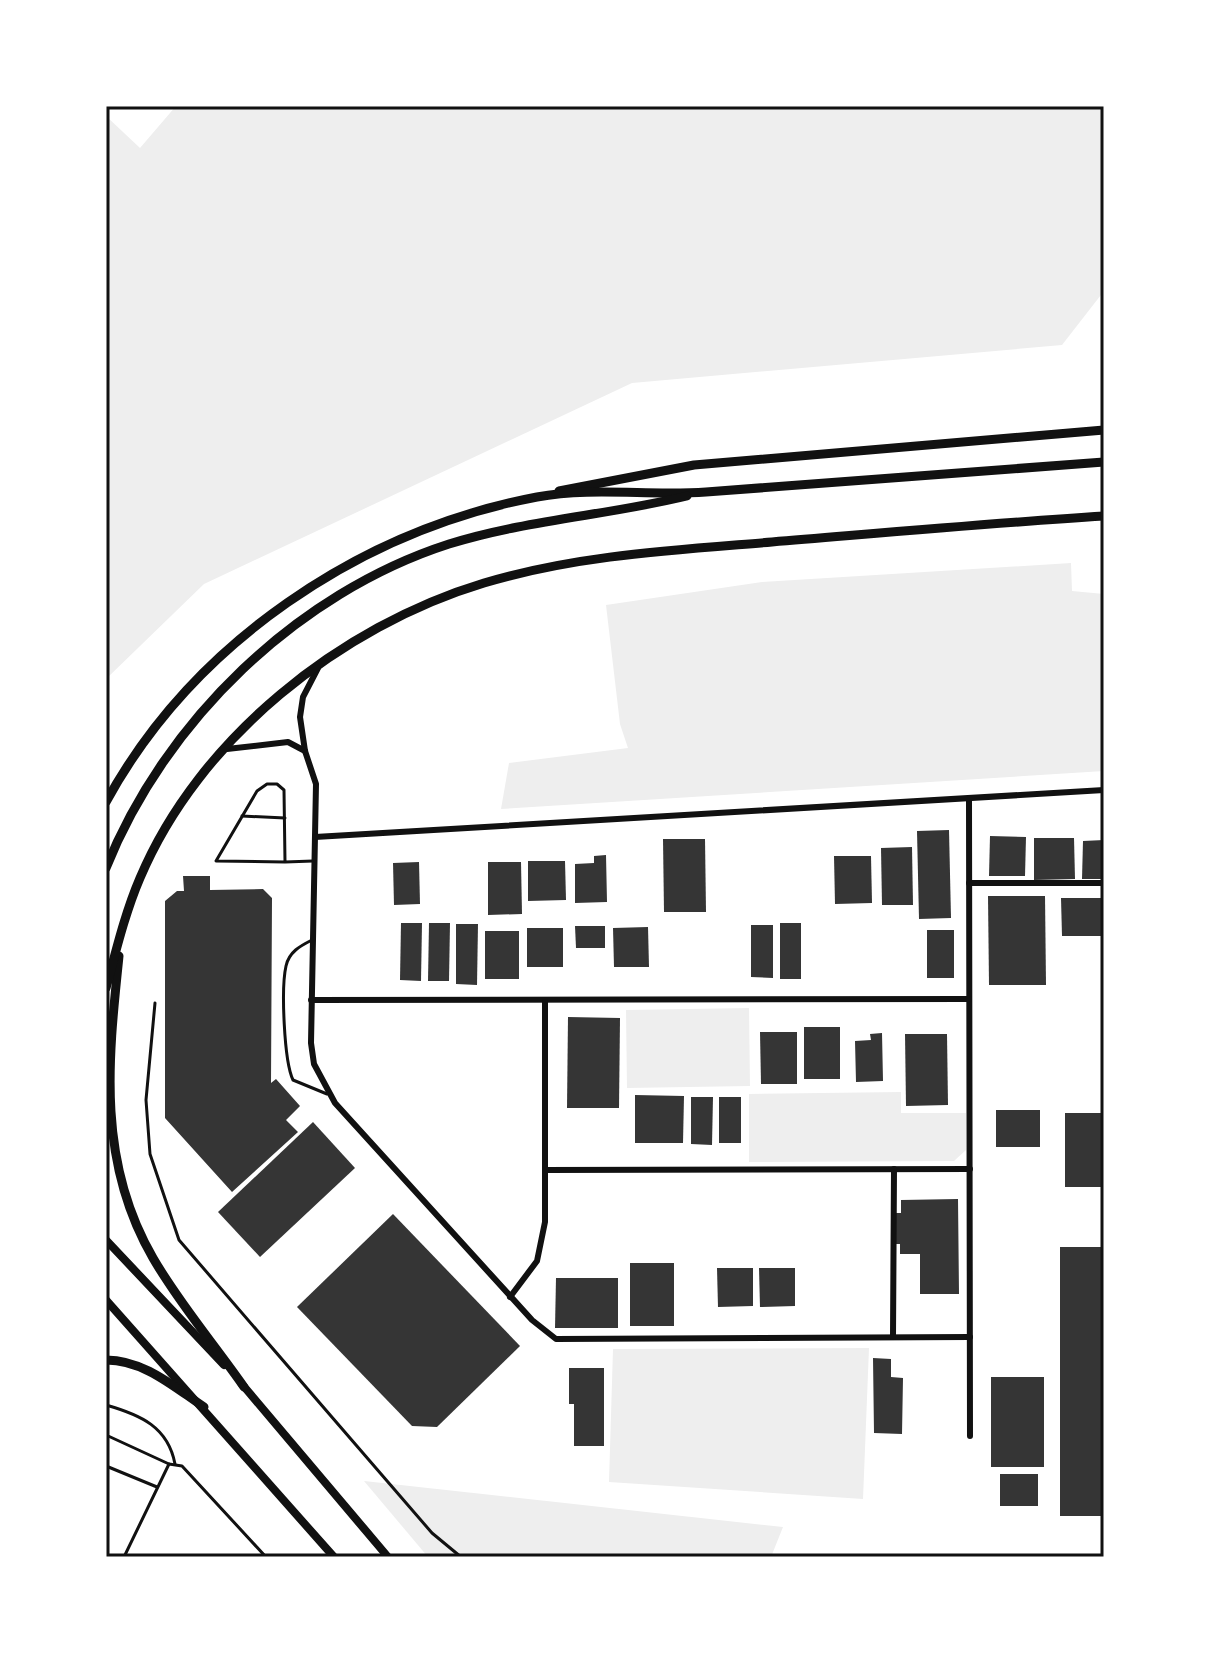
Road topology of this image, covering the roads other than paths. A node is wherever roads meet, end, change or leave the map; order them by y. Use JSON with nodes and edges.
{"nodes":[{"id":1,"x":1104,"y":430,"type":"edge"},
{"id":2,"x":1104,"y":462,"type":"edge"},
{"id":3,"x":702,"y":493,"type":"junction"},
{"id":4,"x":539,"y":497,"type":"junction"},
{"id":5,"x":1104,"y":516,"type":"edge"},
{"id":6,"x":324,"y":658,"type":"junction"},
{"id":7,"x":227,"y":749,"type":"junction"},
{"id":8,"x":305,"y":751,"type":"junction"},
{"id":9,"x":1104,"y":790,"type":"edge"},
{"id":10,"x":969,"y":798,"type":"junction"},
{"id":11,"x":106,"y":802,"type":"edge"},
{"id":12,"x":242,"y":816,"type":"junction"},
{"id":13,"x":285,"y":818,"type":"junction"},
{"id":14,"x":315,"y":837,"type":"junction"},
{"id":15,"x":313,"y":861,"type":"junction"},
{"id":16,"x":285,"y":862,"type":"junction"},
{"id":17,"x":106,"y":868,"type":"edge"},
{"id":18,"x":969,"y":883,"type":"junction"},
{"id":19,"x":1104,"y":883,"type":"edge"},
{"id":20,"x":122,"y":927,"type":"junction"},
{"id":21,"x":312,"y":940,"type":"junction"},
{"id":22,"x":106,"y":988,"type":"edge"},
{"id":23,"x":969,"y":999,"type":"junction"},
{"id":24,"x":311,"y":1000,"type":"junction"},
{"id":25,"x":545,"y":1002,"type":"junction"},
{"id":26,"x":155,"y":1003,"type":"dead end"},
{"id":27,"x":327,"y":1094,"type":"junction"},
{"id":28,"x":894,"y":1169,"type":"junction"},
{"id":29,"x":970,"y":1169,"type":"junction"},
{"id":30,"x":545,"y":1170,"type":"junction"},
{"id":31,"x":106,"y":1240,"type":"edge"},
{"id":32,"x":510,"y":1297,"type":"junction"},
{"id":33,"x":106,"y":1300,"type":"edge"},
{"id":34,"x":893,"y":1337,"type":"junction"},
{"id":35,"x":970,"y":1337,"type":"junction"},
{"id":36,"x":106,"y":1360,"type":"edge"},
{"id":37,"x":244,"y":1387,"type":"junction"},
{"id":38,"x":106,"y":1405,"type":"edge"},
{"id":39,"x":204,"y":1407,"type":"junction"},
{"id":40,"x":106,"y":1435,"type":"edge"},
{"id":41,"x":970,"y":1436,"type":"dead end"},
{"id":42,"x":169,"y":1464,"type":"junction"},
{"id":43,"x":175,"y":1464,"type":"junction"},
{"id":44,"x":106,"y":1466,"type":"edge"},
{"id":45,"x":157,"y":1487,"type":"junction"},
{"id":46,"x":263,"y":1556,"type":"edge"},
{"id":47,"x":124,"y":1557,"type":"edge"},
{"id":48,"x":334,"y":1557,"type":"edge"},
{"id":49,"x":388,"y":1557,"type":"edge"},
{"id":50,"x":461,"y":1557,"type":"edge"}],
"edges":[{"from":1,"to":4,"type":"main road"},
{"from":2,"to":3,"type":"main road"},
{"from":3,"to":4,"type":"main road"},
{"from":3,"to":17,"type":"main road"},
{"from":4,"to":11,"type":"main road"},
{"from":5,"to":6,"type":"main road"},
{"from":6,"to":7,"type":"main road"},
{"from":6,"to":8,"type":"street"},
{"from":7,"to":8,"type":"street"},
{"from":7,"to":20,"type":"main road"},
{"from":8,"to":14,"type":"street"},
{"from":9,"to":10,"type":"street"},
{"from":10,"to":14,"type":"street"},
{"from":10,"to":18,"type":"street"},
{"from":12,"to":13,"type":"lane"},
{"from":12,"to":13,"type":"lane"},
{"from":12,"to":16,"type":"lane"},
{"from":13,"to":16,"type":"lane"},
{"from":14,"to":15,"type":"street"},
{"from":15,"to":16,"type":"lane"},
{"from":15,"to":21,"type":"street"},
{"from":18,"to":19,"type":"street"},
{"from":18,"to":23,"type":"street"},
{"from":20,"to":22,"type":"main road"},
{"from":20,"to":37,"type":"main road"},
{"from":21,"to":24,"type":"street"},
{"from":21,"to":27,"type":"lane"},
{"from":23,"to":25,"type":"street"},
{"from":23,"to":29,"type":"street"},
{"from":24,"to":25,"type":"street"},
{"from":24,"to":27,"type":"street"},
{"from":25,"to":30,"type":"street"},
{"from":26,"to":50,"type":"lane"},
{"from":27,"to":32,"type":"street"},
{"from":28,"to":29,"type":"street"},
{"from":28,"to":30,"type":"street"},
{"from":28,"to":34,"type":"street"},
{"from":29,"to":35,"type":"street"},
{"from":30,"to":32,"type":"street"},
{"from":31,"to":37,"type":"main road"},
{"from":32,"to":34,"type":"street"},
{"from":33,"to":39,"type":"main road"},
{"from":34,"to":35,"type":"street"},
{"from":35,"to":41,"type":"street"},
{"from":36,"to":39,"type":"main road"},
{"from":37,"to":49,"type":"main road"},
{"from":38,"to":43,"type":"lane"},
{"from":39,"to":48,"type":"main road"},
{"from":40,"to":42,"type":"lane"},
{"from":42,"to":43,"type":"lane"},
{"from":42,"to":45,"type":"lane"},
{"from":43,"to":46,"type":"lane"},
{"from":44,"to":45,"type":"lane"},
{"from":45,"to":47,"type":"lane"}]}
